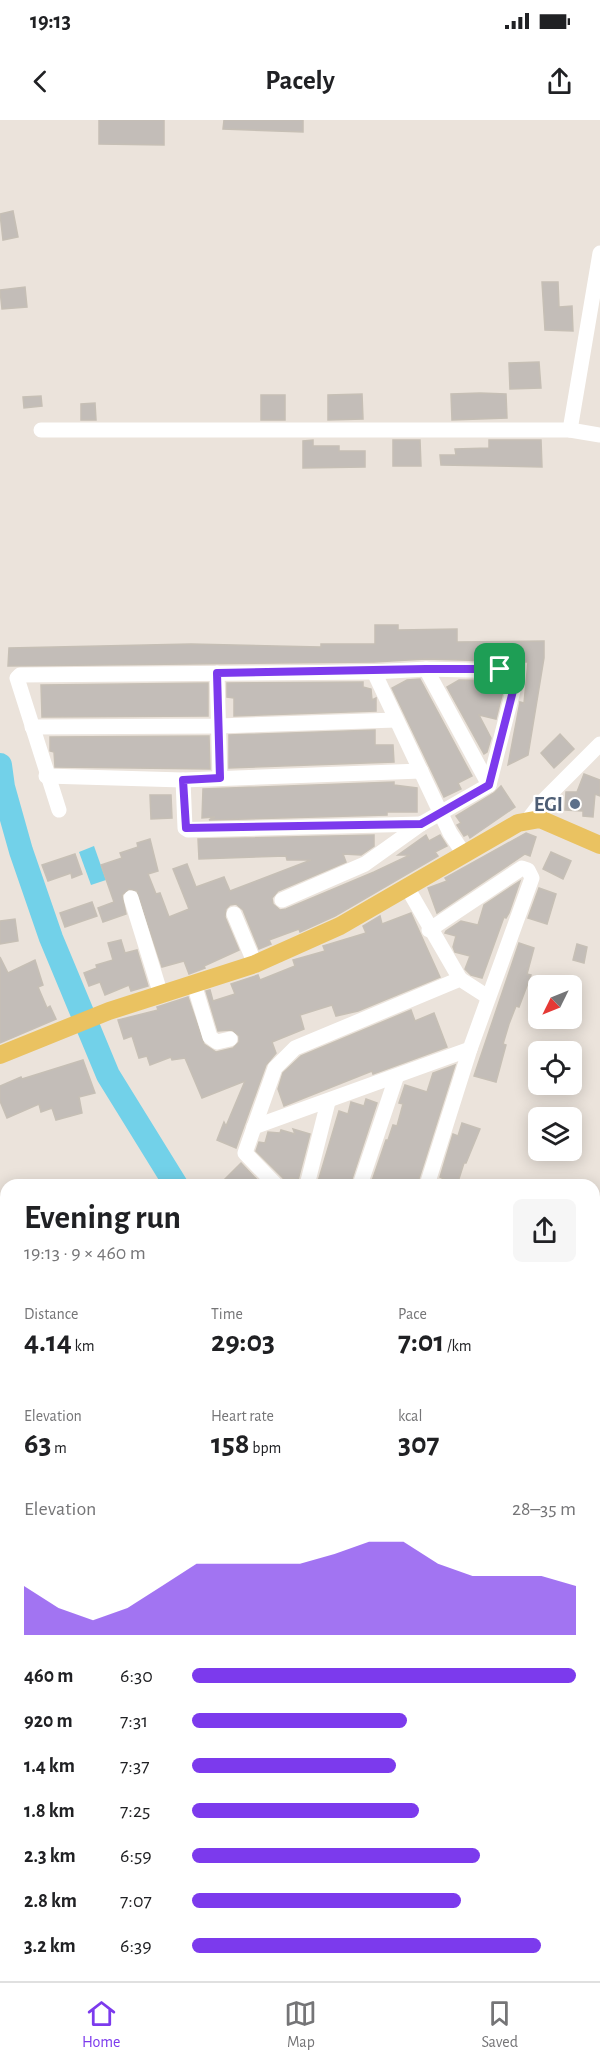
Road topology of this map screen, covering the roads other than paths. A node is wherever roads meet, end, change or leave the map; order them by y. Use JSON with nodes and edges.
{"nodes":[{"id":1,"x":600,"y":253,"type":"edge"},
{"id":2,"x":41,"y":430,"type":"dead end"},
{"id":3,"x":570,"y":430,"type":"junction"},
{"id":4,"x":600,"y":435,"type":"edge"},
{"id":5,"x":426,"y":669,"type":"junction"},
{"id":6,"x":374,"y":672,"type":"junction"},
{"id":7,"x":217,"y":673,"type":"junction"},
{"id":8,"x":396,"y":720,"type":"junction"},
{"id":9,"x":218,"y":726,"type":"junction"},
{"id":10,"x":32,"y":727,"type":"junction"},
{"id":11,"x":600,"y":744,"type":"edge"},
{"id":12,"x":421,"y":771,"type":"junction"},
{"id":13,"x":46,"y":776,"type":"junction"},
{"id":14,"x":220,"y":778,"type":"junction"},
{"id":15,"x":183,"y":780,"type":"junction"},
{"id":16,"x":489,"y":785,"type":"junction"},
{"id":17,"x":59,"y":810,"type":"dead end"},
{"id":18,"x":441,"y":813,"type":"junction"},
{"id":19,"x":527,"y":821,"type":"junction"},
{"id":20,"x":421,"y":824,"type":"junction"},
{"id":21,"x":600,"y":845,"type":"edge"},
{"id":22,"x":464,"y":854,"type":"junction"},
{"id":23,"x":408,"y":889,"type":"junction"},
{"id":24,"x":131,"y":898,"type":"dead end"},
{"id":25,"x":282,"y":900,"type":"dead end"},
{"id":26,"x":234,"y":914,"type":"dead end"},
{"id":27,"x":429,"y":930,"type":"junction"},
{"id":28,"x":255,"y":964,"type":"junction"},
{"id":29,"x":460,"y":979,"type":"junction"},
{"id":30,"x":194,"y":984,"type":"junction"},
{"id":31,"x":161,"y":995,"type":"junction"},
{"id":32,"x":488,"y":997,"type":"junction"},
{"id":33,"x":230,"y":1039,"type":"dead end"},
{"id":34,"x":470,"y":1049,"type":"junction"},
{"id":35,"x":0,"y":1055,"type":"edge"},
{"id":36,"x":396,"y":1078,"type":"junction"},
{"id":37,"x":328,"y":1102,"type":"junction"},
{"id":38,"x":254,"y":1128,"type":"junction"},
{"id":39,"x":270,"y":1179,"type":"edge"},
{"id":40,"x":309,"y":1179,"type":"edge"},
{"id":41,"x":362,"y":1179,"type":"edge"},
{"id":42,"x":429,"y":1179,"type":"edge"}],
"edges":[{"from":1,"to":3,"type":"street"},
{"from":2,"to":3,"type":"street"},
{"from":3,"to":4,"type":"street"},
{"from":5,"to":6,"type":"street"},
{"from":5,"to":16,"type":"street"},
{"from":5,"to":16,"type":"street"},
{"from":6,"to":7,"type":"street"},
{"from":6,"to":8,"type":"street"},
{"from":7,"to":9,"type":"street"},
{"from":7,"to":10,"type":"street"},
{"from":8,"to":9,"type":"street"},
{"from":8,"to":12,"type":"street"},
{"from":9,"to":10,"type":"street"},
{"from":9,"to":14,"type":"street"},
{"from":10,"to":13,"type":"street"},
{"from":11,"to":19,"type":"street"},
{"from":12,"to":14,"type":"street"},
{"from":12,"to":18,"type":"street"},
{"from":13,"to":15,"type":"street"},
{"from":13,"to":17,"type":"street"},
{"from":14,"to":15,"type":"street"},
{"from":15,"to":20,"type":"street"},
{"from":16,"to":18,"type":"street"},
{"from":18,"to":20,"type":"street"},
{"from":18,"to":22,"type":"street"},
{"from":19,"to":21,"type":"main road"},
{"from":19,"to":22,"type":"main road"},
{"from":20,"to":25,"type":"street"},
{"from":22,"to":23,"type":"main road"},
{"from":23,"to":27,"type":"street"},
{"from":23,"to":28,"type":"main road"},
{"from":24,"to":31,"type":"street"},
{"from":26,"to":28,"type":"street"},
{"from":27,"to":29,"type":"street"},
{"from":27,"to":32,"type":"street"},
{"from":28,"to":30,"type":"main road"},
{"from":29,"to":32,"type":"street"},
{"from":29,"to":38,"type":"street"},
{"from":30,"to":31,"type":"main road"},
{"from":30,"to":33,"type":"street"},
{"from":31,"to":35,"type":"main road"},
{"from":32,"to":34,"type":"street"},
{"from":34,"to":36,"type":"street"},
{"from":34,"to":42,"type":"street"},
{"from":36,"to":37,"type":"street"},
{"from":36,"to":41,"type":"street"},
{"from":37,"to":38,"type":"street"},
{"from":37,"to":40,"type":"street"},
{"from":38,"to":39,"type":"street"}]}
